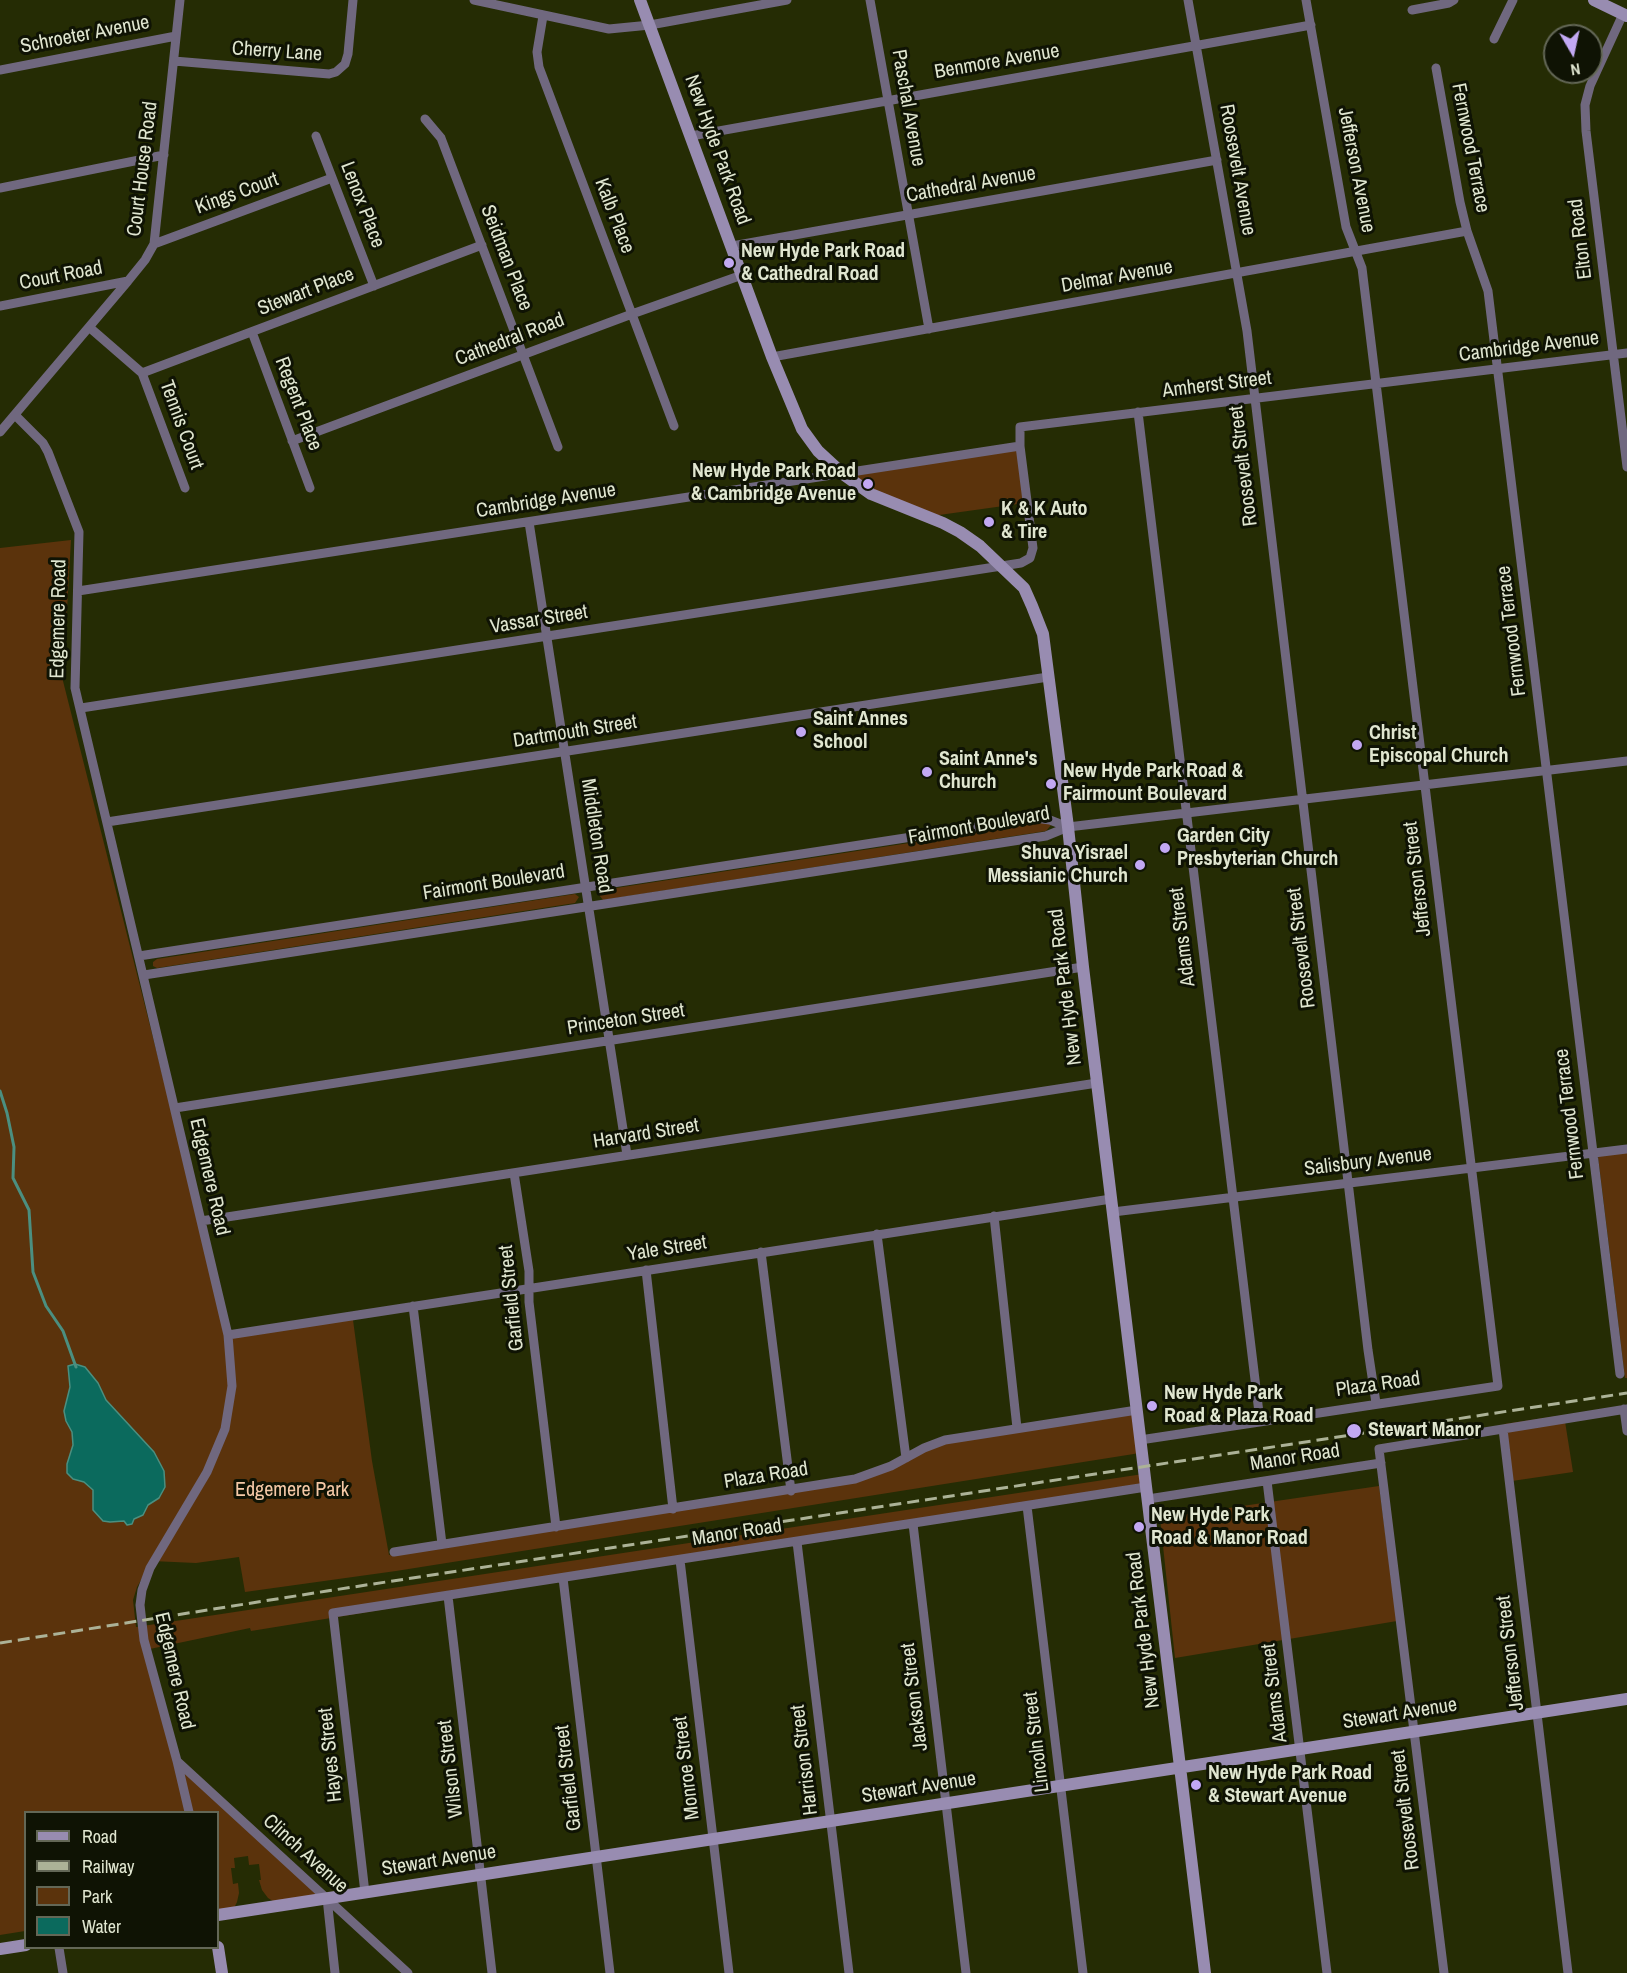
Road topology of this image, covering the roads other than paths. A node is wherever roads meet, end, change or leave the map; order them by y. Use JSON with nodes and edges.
{"nodes":[{"id":1,"x":180,"y":0,"type":"edge"},
{"id":2,"x":353,"y":0,"type":"edge"},
{"id":3,"x":474,"y":0,"type":"edge"},
{"id":4,"x":640,"y":0,"type":"edge"},
{"id":5,"x":787,"y":0,"type":"edge"},
{"id":6,"x":870,"y":0,"type":"edge"},
{"id":7,"x":1188,"y":0,"type":"edge"},
{"id":8,"x":1306,"y":0,"type":"edge"},
{"id":9,"x":1454,"y":0,"type":"edge"},
{"id":10,"x":1514,"y":0,"type":"edge"},
{"id":11,"x":1594,"y":0,"type":"edge"},
{"id":12,"x":1412,"y":10,"type":"dead end"},
{"id":13,"x":1620,"y":10,"type":"edge"},
{"id":14,"x":543,"y":16,"type":"junction"},
{"id":15,"x":650,"y":25,"type":"junction"},
{"id":16,"x":1311,"y":25,"type":"junction"},
{"id":17,"x":176,"y":36,"type":"junction"},
{"id":18,"x":1494,"y":39,"type":"dead end"},
{"id":19,"x":1196,"y":45,"type":"junction"},
{"id":20,"x":174,"y":61,"type":"junction"},
{"id":21,"x":1436,"y":68,"type":"dead end"},
{"id":22,"x":0,"y":70,"type":"edge"},
{"id":23,"x":888,"y":100,"type":"junction"},
{"id":24,"x":425,"y":119,"type":"dead end"},
{"id":25,"x":316,"y":136,"type":"dead end"},
{"id":26,"x":691,"y":136,"type":"junction"},
{"id":27,"x":164,"y":155,"type":"junction"},
{"id":28,"x":1217,"y":160,"type":"junction"},
{"id":29,"x":332,"y":178,"type":"junction"},
{"id":30,"x":0,"y":188,"type":"edge"},
{"id":31,"x":909,"y":214,"type":"junction"},
{"id":32,"x":1467,"y":231,"type":"junction"},
{"id":33,"x":154,"y":244,"type":"junction"},
{"id":34,"x":482,"y":245,"type":"junction"},
{"id":35,"x":732,"y":246,"type":"junction"},
{"id":36,"x":1356,"y":253,"type":"junction"},
{"id":37,"x":1237,"y":274,"type":"junction"},
{"id":38,"x":742,"y":276,"type":"junction"},
{"id":39,"x":128,"y":281,"type":"junction"},
{"id":40,"x":374,"y":286,"type":"junction"},
{"id":41,"x":0,"y":306,"type":"edge"},
{"id":42,"x":632,"y":314,"type":"junction"},
{"id":43,"x":89,"y":327,"type":"junction"},
{"id":44,"x":929,"y":329,"type":"junction"},
{"id":45,"x":252,"y":332,"type":"junction"},
{"id":46,"x":1249,"y":346,"type":"joint"},
{"id":47,"x":1627,"y":353,"type":"edge"},
{"id":48,"x":523,"y":354,"type":"junction"},
{"id":49,"x":1613,"y":355,"type":"junction"},
{"id":50,"x":772,"y":357,"type":"junction"},
{"id":51,"x":1498,"y":369,"type":"junction"},
{"id":52,"x":142,"y":373,"type":"junction"},
{"id":53,"x":1436,"y":376,"type":"joint"},
{"id":54,"x":1376,"y":383,"type":"junction"},
{"id":55,"x":1254,"y":398,"type":"junction"},
{"id":56,"x":1138,"y":412,"type":"junction"},
{"id":57,"x":15,"y":415,"type":"junction"},
{"id":58,"x":674,"y":426,"type":"dead end"},
{"id":59,"x":0,"y":432,"type":"edge"},
{"id":60,"x":292,"y":441,"type":"junction"},
{"id":61,"x":1020,"y":446,"type":"junction"},
{"id":62,"x":558,"y":447,"type":"dead end"},
{"id":63,"x":1627,"y":467,"type":"edge"},
{"id":64,"x":843,"y":474,"type":"junction"},
{"id":65,"x":185,"y":488,"type":"dead end"},
{"id":66,"x":310,"y":488,"type":"dead end"},
{"id":67,"x":529,"y":522,"type":"junction"},
{"id":68,"x":1002,"y":566,"type":"junction"},
{"id":69,"x":78,"y":591,"type":"junction"},
{"id":70,"x":547,"y":637,"type":"junction"},
{"id":71,"x":1048,"y":677,"type":"junction"},
{"id":72,"x":81,"y":708,"type":"junction"},
{"id":73,"x":564,"y":751,"type":"junction"},
{"id":74,"x":1627,"y":761,"type":"edge"},
{"id":75,"x":1547,"y":770,"type":"junction"},
{"id":76,"x":1424,"y":785,"type":"junction"},
{"id":77,"x":1302,"y":799,"type":"junction"},
{"id":78,"x":1186,"y":813,"type":"junction"},
{"id":79,"x":107,"y":822,"type":"junction"},
{"id":80,"x":1068,"y":826,"type":"junction"},
{"id":81,"x":585,"y":887,"type":"junction"},
{"id":82,"x":588,"y":906,"type":"junction"},
{"id":83,"x":139,"y":956,"type":"junction"},
{"id":84,"x":1083,"y":967,"type":"junction"},
{"id":85,"x":144,"y":975,"type":"junction"},
{"id":86,"x":609,"y":1041,"type":"junction"},
{"id":87,"x":1097,"y":1083,"type":"junction"},
{"id":88,"x":175,"y":1108,"type":"junction"},
{"id":89,"x":1627,"y":1149,"type":"edge"},
{"id":90,"x":1593,"y":1153,"type":"junction"},
{"id":91,"x":627,"y":1155,"type":"junction"},
{"id":92,"x":1471,"y":1168,"type":"junction"},
{"id":93,"x":514,"y":1173,"type":"junction"},
{"id":94,"x":1348,"y":1183,"type":"junction"},
{"id":95,"x":1233,"y":1197,"type":"junction"},
{"id":96,"x":1112,"y":1206,"type":"junction"},
{"id":97,"x":994,"y":1216,"type":"junction"},
{"id":98,"x":201,"y":1221,"type":"junction"},
{"id":99,"x":877,"y":1234,"type":"junction"},
{"id":100,"x":761,"y":1252,"type":"junction"},
{"id":101,"x":646,"y":1270,"type":"junction"},
{"id":102,"x":529,"y":1288,"type":"junction"},
{"id":103,"x":413,"y":1306,"type":"junction"},
{"id":104,"x":228,"y":1335,"type":"junction"},
{"id":105,"x":1496,"y":1371,"type":"joint"},
{"id":106,"x":1620,"y":1374,"type":"dead end"},
{"id":107,"x":1376,"y":1403,"type":"junction"},
{"id":108,"x":1626,"y":1409,"type":"edge"},
{"id":109,"x":1137,"y":1410,"type":"junction"},
{"id":110,"x":1260,"y":1421,"type":"junction"},
{"id":111,"x":1017,"y":1428,"type":"junction"},
{"id":112,"x":1503,"y":1429,"type":"junction"},
{"id":113,"x":1627,"y":1431,"type":"edge"},
{"id":114,"x":1140,"y":1440,"type":"junction"},
{"id":115,"x":906,"y":1458,"type":"junction"},
{"id":116,"x":1381,"y":1463,"type":"junction"},
{"id":117,"x":1267,"y":1481,"type":"junction"},
{"id":118,"x":791,"y":1491,"type":"junction"},
{"id":119,"x":1147,"y":1493,"type":"junction"},
{"id":120,"x":1027,"y":1506,"type":"junction"},
{"id":121,"x":673,"y":1509,"type":"junction"},
{"id":122,"x":913,"y":1524,"type":"junction"},
{"id":123,"x":556,"y":1527,"type":"junction"},
{"id":124,"x":797,"y":1542,"type":"junction"},
{"id":125,"x":442,"y":1544,"type":"junction"},
{"id":126,"x":394,"y":1552,"type":"dead end"},
{"id":127,"x":680,"y":1560,"type":"junction"},
{"id":128,"x":563,"y":1578,"type":"junction"},
{"id":129,"x":448,"y":1596,"type":"junction"},
{"id":130,"x":333,"y":1613,"type":"joint"},
{"id":131,"x":1627,"y":1699,"type":"edge"},
{"id":132,"x":1537,"y":1713,"type":"junction"},
{"id":133,"x":1415,"y":1732,"type":"junction"},
{"id":134,"x":1300,"y":1749,"type":"junction"},
{"id":135,"x":177,"y":1761,"type":"junction"},
{"id":136,"x":1180,"y":1767,"type":"junction"},
{"id":137,"x":1060,"y":1785,"type":"junction"},
{"id":138,"x":946,"y":1803,"type":"junction"},
{"id":139,"x":189,"y":1811,"type":"edge"},
{"id":140,"x":831,"y":1821,"type":"junction"},
{"id":141,"x":713,"y":1839,"type":"junction"},
{"id":142,"x":596,"y":1857,"type":"junction"},
{"id":143,"x":482,"y":1874,"type":"junction"},
{"id":144,"x":365,"y":1893,"type":"junction"},
{"id":145,"x":327,"y":1898,"type":"junction"},
{"id":146,"x":219,"y":1915,"type":"edge"},
{"id":147,"x":24,"y":1945,"type":"edge"},
{"id":148,"x":0,"y":1949,"type":"edge"},
{"id":149,"x":59,"y":1949,"type":"edge"},
{"id":150,"x":218,"y":1949,"type":"edge"},
{"id":151,"x":63,"y":1973,"type":"edge"},
{"id":152,"x":222,"y":1973,"type":"edge"},
{"id":153,"x":335,"y":1973,"type":"edge"},
{"id":154,"x":408,"y":1973,"type":"edge"},
{"id":155,"x":492,"y":1973,"type":"edge"},
{"id":156,"x":610,"y":1973,"type":"edge"},
{"id":157,"x":729,"y":1973,"type":"edge"},
{"id":158,"x":849,"y":1973,"type":"edge"},
{"id":159,"x":966,"y":1973,"type":"edge"},
{"id":160,"x":1083,"y":1973,"type":"edge"},
{"id":161,"x":1205,"y":1973,"type":"edge"},
{"id":162,"x":1327,"y":1973,"type":"edge"},
{"id":163,"x":1444,"y":1973,"type":"edge"},
{"id":164,"x":1568,"y":1973,"type":"edge"}],
"edges":[{"from":1,"to":17,"type":"street","name":"Court House Road"},
{"from":2,"to":20,"type":"street","name":"Cherry Lane"},
{"from":3,"to":14,"type":"street"},
{"from":4,"to":15,"type":"main road","name":"New Hyde Park Road"},
{"from":5,"to":15,"type":"street"},
{"from":6,"to":23,"type":"street","name":"Paschal Avenue"},
{"from":7,"to":19,"type":"street","name":"Roosevelt Avenue"},
{"from":8,"to":16,"type":"street","name":"Jefferson Avenue"},
{"from":9,"to":12,"type":"street"},
{"from":10,"to":18,"type":"street"},
{"from":11,"to":13,"type":"main road"},
{"from":13,"to":49,"type":"street","name":"Elton Road"},
{"from":14,"to":15,"type":"street"},
{"from":14,"to":42,"type":"street","name":"Kalb Place"},
{"from":15,"to":26,"type":"main road","name":"New Hyde Park Road"},
{"from":16,"to":19,"type":"street","name":"Benmore Avenue"},
{"from":16,"to":36,"type":"street","name":"Jefferson Avenue"},
{"from":17,"to":20,"type":"street","name":"Court House Road"},
{"from":17,"to":22,"type":"street","name":"Schroeter Avenue"},
{"from":19,"to":23,"type":"street","name":"Benmore Avenue"},
{"from":19,"to":28,"type":"street","name":"Roosevelt Avenue"},
{"from":20,"to":27,"type":"street","name":"Court House Road"},
{"from":21,"to":32,"type":"street","name":"Fernwood Terrace"},
{"from":23,"to":26,"type":"street","name":"Benmore Avenue"},
{"from":23,"to":31,"type":"street","name":"Paschal Avenue"},
{"from":24,"to":34,"type":"street","name":"Seidman Place"},
{"from":25,"to":29,"type":"street","name":"Lenox Place"},
{"from":26,"to":35,"type":"main road","name":"New Hyde Park Road"},
{"from":27,"to":30,"type":"street"},
{"from":27,"to":33,"type":"street","name":"Court House Road"},
{"from":28,"to":31,"type":"street","name":"Cathedral Avenue"},
{"from":28,"to":37,"type":"street","name":"Roosevelt Avenue"},
{"from":29,"to":33,"type":"street","name":"Kings Court"},
{"from":29,"to":40,"type":"street","name":"Lenox Place"},
{"from":31,"to":35,"type":"street","name":"Cathedral Avenue"},
{"from":31,"to":44,"type":"street","name":"Paschal Avenue"},
{"from":32,"to":36,"type":"street","name":"Delmar Avenue"},
{"from":32,"to":51,"type":"street","name":"Fernwood Terrace"},
{"from":33,"to":39,"type":"street","name":"Court House Road"},
{"from":34,"to":40,"type":"street","name":"Stewart Place"},
{"from":34,"to":48,"type":"street","name":"Seidman Place"},
{"from":35,"to":38,"type":"main road","name":"New Hyde Park Road"},
{"from":36,"to":37,"type":"street","name":"Delmar Avenue"},
{"from":36,"to":54,"type":"street","name":"Jefferson Avenue"},
{"from":37,"to":44,"type":"street","name":"Delmar Avenue"},
{"from":37,"to":46,"type":"street","name":"Roosevelt Avenue"},
{"from":38,"to":42,"type":"street","name":"Cathedral Road"},
{"from":38,"to":50,"type":"main road","name":"New Hyde Park Road"},
{"from":39,"to":41,"type":"street","name":"Court Road"},
{"from":39,"to":43,"type":"street","name":"Court House Road"},
{"from":40,"to":45,"type":"street","name":"Stewart Place"},
{"from":42,"to":48,"type":"street","name":"Cathedral Road"},
{"from":42,"to":58,"type":"street","name":"Kalb Place"},
{"from":43,"to":52,"type":"street","name":"Tennis Court"},
{"from":43,"to":57,"type":"street","name":"Court House Road"},
{"from":44,"to":50,"type":"street","name":"Delmar Avenue"},
{"from":45,"to":52,"type":"street","name":"Stewart Place"},
{"from":45,"to":60,"type":"street","name":"Regent Place"},
{"from":46,"to":55,"type":"street","name":"Roosevelt Street"},
{"from":47,"to":49,"type":"street","name":"Cambridge Avenue"},
{"from":48,"to":60,"type":"street","name":"Cathedral Road"},
{"from":48,"to":62,"type":"street","name":"Seidman Place"},
{"from":49,"to":51,"type":"street","name":"Cambridge Avenue"},
{"from":49,"to":63,"type":"street","name":"Elton Road"},
{"from":50,"to":64,"type":"main road","name":"New Hyde Park Road"},
{"from":51,"to":53,"type":"street","name":"Cambridge Avenue"},
{"from":51,"to":75,"type":"street","name":"Fernwood Terrace"},
{"from":52,"to":65,"type":"street","name":"Tennis Court"},
{"from":53,"to":54,"type":"street","name":"Amherst Street"},
{"from":54,"to":55,"type":"street","name":"Amherst Street"},
{"from":54,"to":76,"type":"street","name":"Jefferson Street"},
{"from":55,"to":56,"type":"street","name":"Amherst Street"},
{"from":55,"to":77,"type":"street","name":"Roosevelt Street"},
{"from":56,"to":61,"type":"street","name":"Amherst Street"},
{"from":56,"to":78,"type":"street","name":"Adams Street"},
{"from":57,"to":59,"type":"street","name":"Court House Road"},
{"from":57,"to":69,"type":"street","name":"Edgemere Road"},
{"from":60,"to":66,"type":"street","name":"Regent Place"},
{"from":61,"to":64,"type":"street","name":"Cambridge Avenue"},
{"from":61,"to":68,"type":"street","name":"Vassar Street"},
{"from":64,"to":67,"type":"street","name":"Cambridge Avenue"},
{"from":64,"to":68,"type":"main road","name":"New Hyde Park Road"},
{"from":67,"to":69,"type":"street","name":"Cambridge Avenue"},
{"from":67,"to":70,"type":"street","name":"Middleton Road"},
{"from":68,"to":70,"type":"street","name":"Vassar Street"},
{"from":68,"to":71,"type":"main road","name":"New Hyde Park Road"},
{"from":69,"to":72,"type":"street","name":"Edgemere Road"},
{"from":70,"to":72,"type":"street","name":"Vassar Street"},
{"from":70,"to":73,"type":"street","name":"Middleton Road"},
{"from":71,"to":73,"type":"street","name":"Dartmouth Street"},
{"from":71,"to":80,"type":"main road","name":"New Hyde Park Road"},
{"from":72,"to":79,"type":"street","name":"Edgemere Road"},
{"from":73,"to":79,"type":"street","name":"Dartmouth Street"},
{"from":73,"to":81,"type":"street","name":"Middleton Road"},
{"from":74,"to":75,"type":"street"},
{"from":75,"to":76,"type":"street"},
{"from":75,"to":90,"type":"street","name":"Fernwood Terrace"},
{"from":76,"to":77,"type":"street"},
{"from":76,"to":92,"type":"street","name":"Jefferson Street"},
{"from":77,"to":78,"type":"street"},
{"from":77,"to":94,"type":"street","name":"Roosevelt Street"},
{"from":78,"to":80,"type":"street"},
{"from":78,"to":95,"type":"street","name":"Adams Street"},
{"from":79,"to":83,"type":"street","name":"Edgemere Road"},
{"from":80,"to":81,"type":"street","name":"Fairmont Boulevard"},
{"from":80,"to":82,"type":"street","name":"Fairmont Boulevard"},
{"from":80,"to":84,"type":"main road","name":"New Hyde Park Road"},
{"from":81,"to":82,"type":"street","name":"Middleton Road"},
{"from":81,"to":83,"type":"street","name":"Fairmont Boulevard"},
{"from":82,"to":85,"type":"street","name":"Fairmont Boulevard"},
{"from":82,"to":86,"type":"street","name":"Middleton Road"},
{"from":83,"to":85,"type":"street","name":"Edgemere Road"},
{"from":84,"to":86,"type":"street","name":"Princeton Street"},
{"from":84,"to":87,"type":"main road","name":"New Hyde Park Road"},
{"from":85,"to":88,"type":"street","name":"Edgemere Road"},
{"from":86,"to":88,"type":"street","name":"Princeton Street"},
{"from":86,"to":91,"type":"street","name":"Middleton Road"},
{"from":87,"to":91,"type":"street","name":"Harvard Street"},
{"from":87,"to":96,"type":"main road","name":"New Hyde Park Road"},
{"from":88,"to":98,"type":"street","name":"Edgemere Road"},
{"from":89,"to":90,"type":"street","name":"Salisbury Avenue"},
{"from":90,"to":92,"type":"street","name":"Salisbury Avenue"},
{"from":90,"to":106,"type":"street","name":"Fernwood Terrace"},
{"from":91,"to":93,"type":"street","name":"Harvard Street"},
{"from":92,"to":94,"type":"street","name":"Salisbury Avenue"},
{"from":92,"to":105,"type":"street","name":"Jefferson Street"},
{"from":93,"to":98,"type":"street","name":"Harvard Street"},
{"from":93,"to":102,"type":"street","name":"Garfield Street"},
{"from":94,"to":95,"type":"street","name":"Salisbury Avenue"},
{"from":94,"to":107,"type":"street","name":"Roosevelt Street"},
{"from":95,"to":96,"type":"street","name":"Salisbury Avenue"},
{"from":95,"to":110,"type":"street","name":"Adams Street"},
{"from":96,"to":97,"type":"street","name":"Yale Street"},
{"from":96,"to":109,"type":"main road","name":"New Hyde Park Road"},
{"from":97,"to":99,"type":"street","name":"Yale Street"},
{"from":97,"to":111,"type":"street"},
{"from":98,"to":104,"type":"street","name":"Edgemere Road"},
{"from":99,"to":100,"type":"street","name":"Yale Street"},
{"from":99,"to":115,"type":"street"},
{"from":100,"to":101,"type":"street","name":"Yale Street"},
{"from":100,"to":118,"type":"street"},
{"from":101,"to":102,"type":"street","name":"Yale Street"},
{"from":101,"to":121,"type":"street"},
{"from":102,"to":103,"type":"street","name":"Yale Street"},
{"from":102,"to":123,"type":"street","name":"Garfield Street"},
{"from":103,"to":104,"type":"street","name":"Yale Street"},
{"from":103,"to":125,"type":"street"},
{"from":104,"to":135,"type":"street","name":"Edgemere Road"},
{"from":105,"to":107,"type":"street","name":"Plaza Road"},
{"from":107,"to":110,"type":"street","name":"Plaza Road"},
{"from":108,"to":112,"type":"street"},
{"from":108,"to":113,"type":"street"},
{"from":109,"to":111,"type":"street","name":"Plaza Road"},
{"from":109,"to":114,"type":"main road","name":"New Hyde Park Road"},
{"from":110,"to":114,"type":"street","name":"Plaza Road"},
{"from":111,"to":115,"type":"street","name":"Plaza Road"},
{"from":112,"to":116,"type":"street"},
{"from":112,"to":132,"type":"street","name":"Jefferson Street"},
{"from":114,"to":119,"type":"main road","name":"New Hyde Park Road"},
{"from":115,"to":118,"type":"street","name":"Plaza Road"},
{"from":116,"to":117,"type":"street","name":"Manor Road"},
{"from":116,"to":133,"type":"street","name":"Roosevelt Street"},
{"from":117,"to":119,"type":"street","name":"Manor Road"},
{"from":117,"to":134,"type":"street","name":"Adams Street"},
{"from":118,"to":121,"type":"street","name":"Plaza Road"},
{"from":119,"to":120,"type":"street","name":"Manor Road"},
{"from":119,"to":136,"type":"main road","name":"New Hyde Park Road"},
{"from":120,"to":122,"type":"street","name":"Manor Road"},
{"from":120,"to":137,"type":"street","name":"Lincoln Street"},
{"from":121,"to":123,"type":"street","name":"Plaza Road"},
{"from":122,"to":124,"type":"street","name":"Manor Road"},
{"from":122,"to":138,"type":"street","name":"Jackson Street"},
{"from":123,"to":125,"type":"street","name":"Plaza Road"},
{"from":124,"to":127,"type":"street","name":"Manor Road"},
{"from":124,"to":140,"type":"street","name":"Harrison Street"},
{"from":125,"to":126,"type":"street","name":"Plaza Road"},
{"from":127,"to":128,"type":"street","name":"Manor Road"},
{"from":127,"to":141,"type":"street","name":"Monroe Street"},
{"from":128,"to":129,"type":"street","name":"Manor Road"},
{"from":128,"to":142,"type":"street","name":"Garfield Street"},
{"from":129,"to":130,"type":"street","name":"Manor Road"},
{"from":129,"to":143,"type":"street","name":"Wilson Street"},
{"from":130,"to":144,"type":"street","name":"Hayes Street"},
{"from":131,"to":132,"type":"main road","name":"Stewart Avenue"},
{"from":132,"to":133,"type":"main road","name":"Stewart Avenue"},
{"from":132,"to":164,"type":"street","name":"Jefferson Street"},
{"from":133,"to":134,"type":"main road","name":"Stewart Avenue"},
{"from":133,"to":163,"type":"street","name":"Roosevelt Street"},
{"from":134,"to":136,"type":"main road","name":"Stewart Avenue"},
{"from":134,"to":162,"type":"street","name":"Adams Street"},
{"from":135,"to":139,"type":"street","name":"Edgemere Road"},
{"from":135,"to":145,"type":"street","name":"Clinch Avenue"},
{"from":136,"to":137,"type":"main road","name":"Stewart Avenue"},
{"from":136,"to":161,"type":"main road","name":"New Hyde Park Road"},
{"from":137,"to":138,"type":"main road","name":"Stewart Avenue"},
{"from":137,"to":160,"type":"street","name":"Lincoln Street"},
{"from":138,"to":140,"type":"main road","name":"Stewart Avenue"},
{"from":138,"to":159,"type":"street","name":"Jackson Street"},
{"from":140,"to":141,"type":"main road","name":"Stewart Avenue"},
{"from":140,"to":158,"type":"street","name":"Harrison Street"},
{"from":141,"to":142,"type":"main road","name":"Stewart Avenue"},
{"from":141,"to":157,"type":"street","name":"Monroe Street"},
{"from":142,"to":143,"type":"main road","name":"Stewart Avenue"},
{"from":142,"to":156,"type":"street","name":"Garfield Street"},
{"from":143,"to":144,"type":"main road","name":"Stewart Avenue"},
{"from":143,"to":155,"type":"street","name":"Wilson Street"},
{"from":144,"to":145,"type":"main road","name":"Stewart Avenue"},
{"from":145,"to":146,"type":"main road","name":"Stewart Avenue"},
{"from":145,"to":153,"type":"street"},
{"from":145,"to":154,"type":"street","name":"Clinch Avenue"},
{"from":147,"to":148,"type":"main road"},
{"from":149,"to":151,"type":"street"},
{"from":150,"to":152,"type":"main road"}]}
